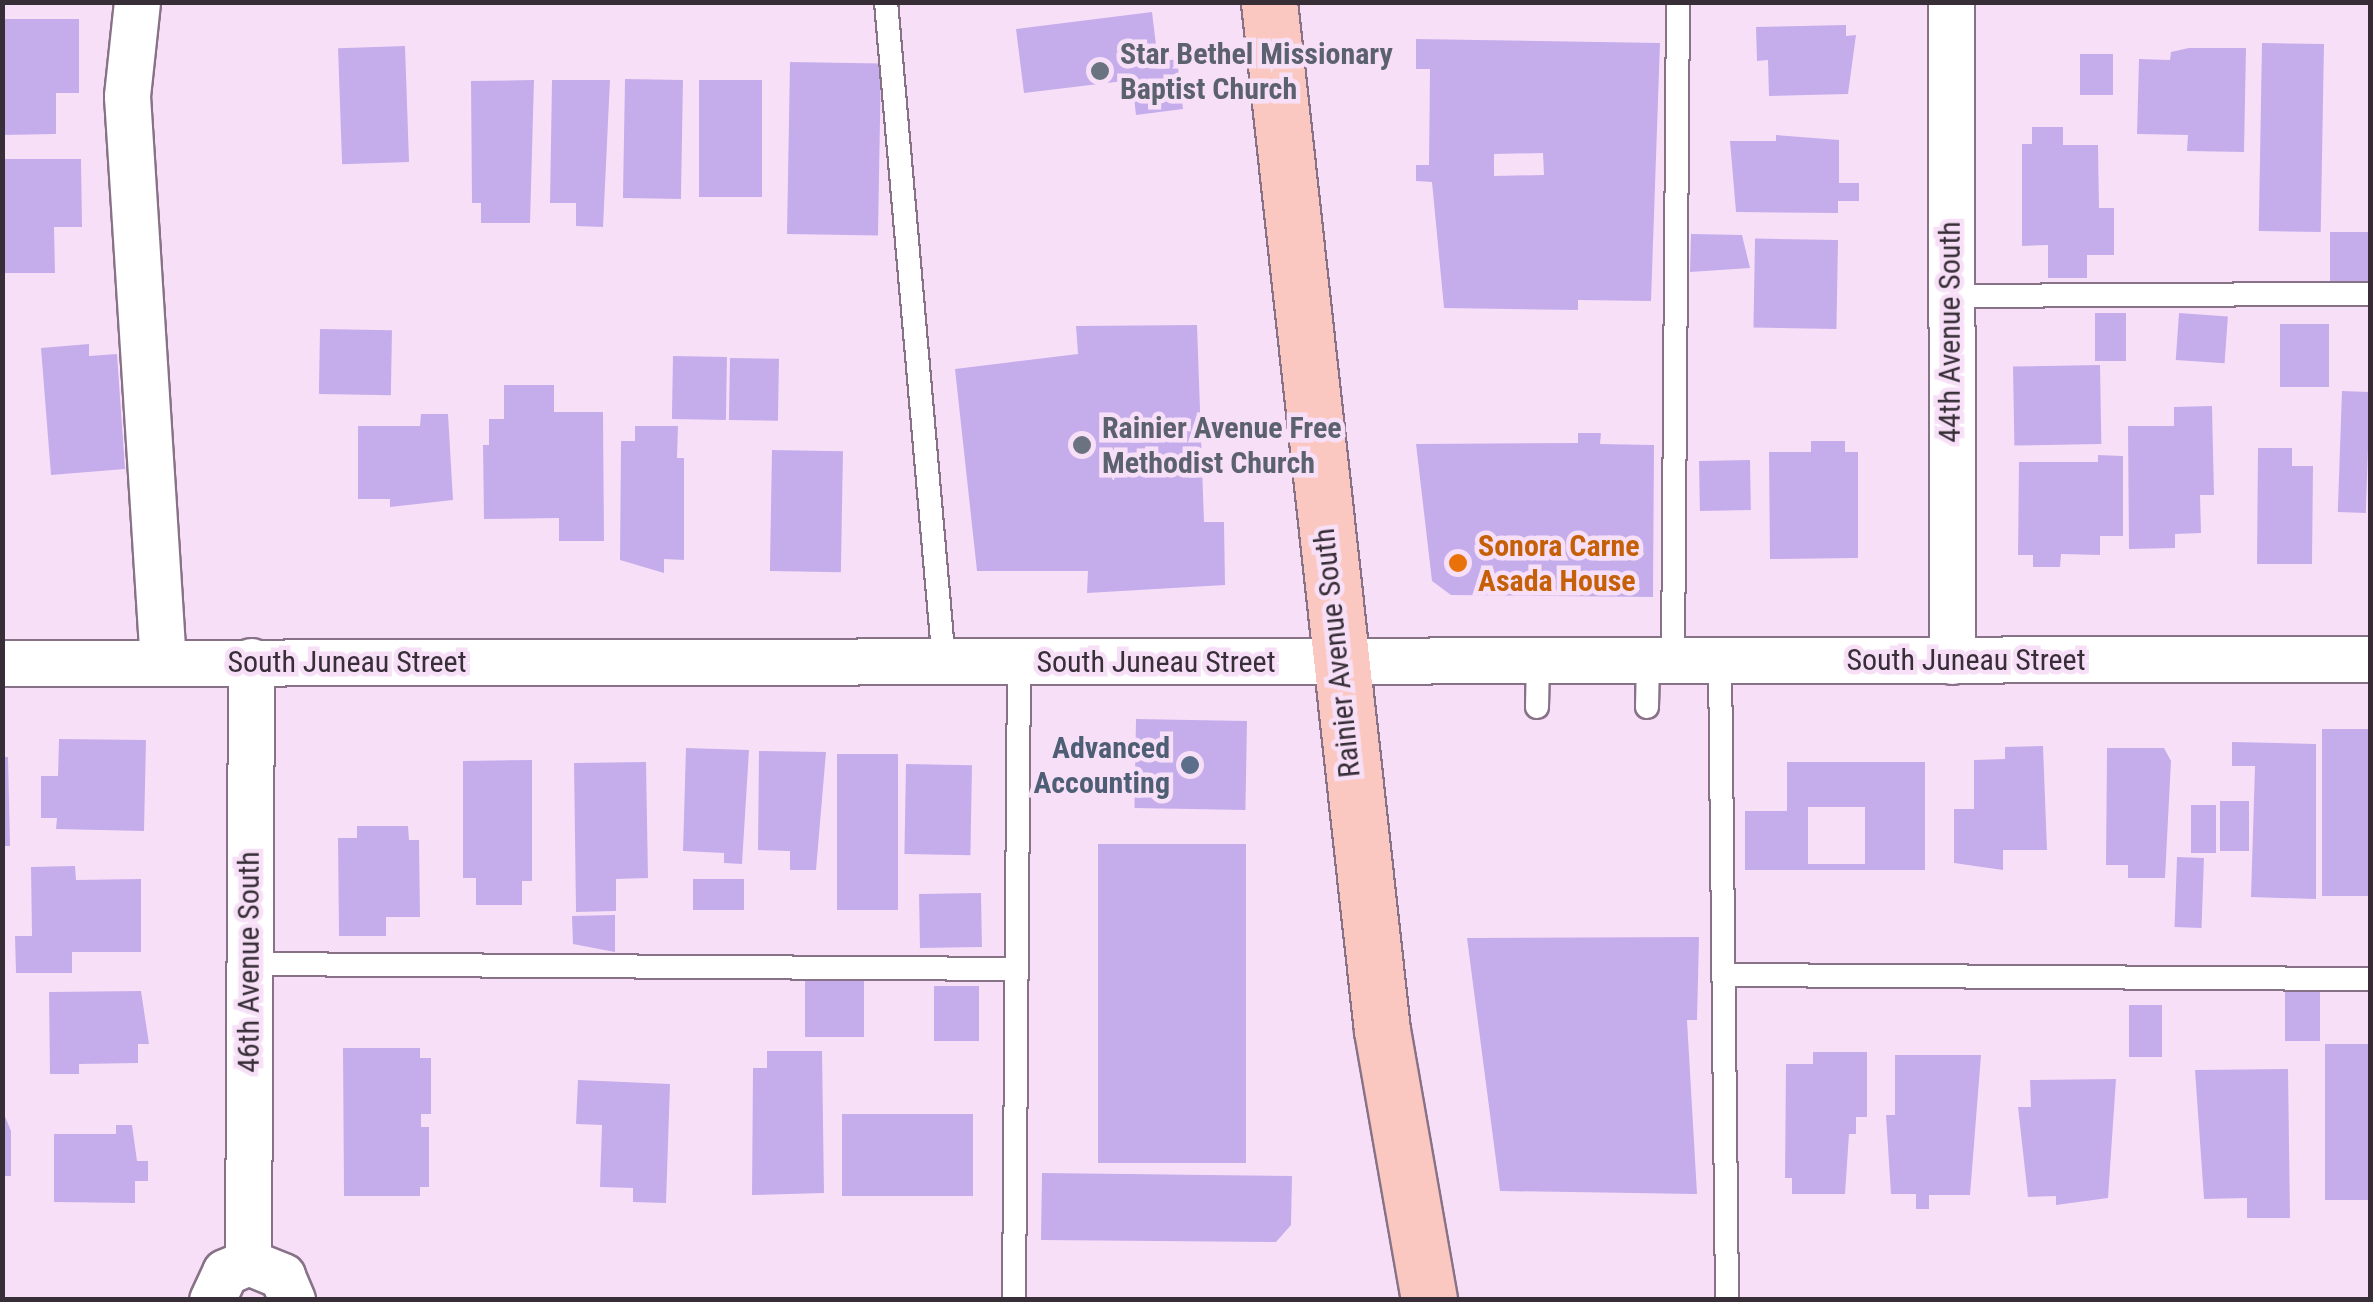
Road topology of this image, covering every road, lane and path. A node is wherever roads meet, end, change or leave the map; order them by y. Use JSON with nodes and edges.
{"nodes":[{"id":1,"x":137,"y":2,"type":"edge"},
{"id":2,"x":886,"y":2,"type":"edge"},
{"id":3,"x":1269,"y":2,"type":"edge"},
{"id":4,"x":1678,"y":2,"type":"edge"},
{"id":5,"x":1952,"y":2,"type":"edge"},
{"id":6,"x":2370,"y":294,"type":"edge"},
{"id":7,"x":1948,"y":296,"type":"junction"},
{"id":8,"x":2370,"y":659,"type":"edge"},
{"id":9,"x":1952,"y":660,"type":"junction"},
{"id":10,"x":251,"y":662,"type":"junction"},
{"id":11,"x":944,"y":662,"type":"junction"},
{"id":12,"x":1019,"y":662,"type":"junction"},
{"id":13,"x":1538,"y":662,"type":"junction"},
{"id":14,"x":1660,"y":662,"type":"junction"},
{"id":15,"x":1720,"y":662,"type":"junction"},
{"id":16,"x":2,"y":663,"type":"edge"},
{"id":17,"x":163,"y":663,"type":"junction"},
{"id":18,"x":1337,"y":663,"type":"junction"},
{"id":19,"x":1537,"y":706,"type":"dead end"},
{"id":20,"x":1647,"y":706,"type":"dead end"},
{"id":21,"x":248,"y":964,"type":"junction"},
{"id":22,"x":1016,"y":969,"type":"junction"},
{"id":23,"x":1727,"y":974,"type":"junction"},
{"id":24,"x":2370,"y":978,"type":"edge"},
{"id":25,"x":248,"y":1262,"type":"junction"},
{"id":26,"x":212,"y":1300,"type":"edge"},
{"id":27,"x":292,"y":1300,"type":"edge"},
{"id":28,"x":1014,"y":1300,"type":"edge"},
{"id":29,"x":1429,"y":1300,"type":"edge"},
{"id":30,"x":1727,"y":1300,"type":"edge"}],
"edges":[{"from":1,"to":17,"type":"street"},
{"from":2,"to":11,"type":"lane"},
{"from":3,"to":18,"type":"main road","name":"Rainier Avenue South"},
{"from":4,"to":14,"type":"lane"},
{"from":5,"to":7,"type":"street","name":"44th Avenue South"},
{"from":6,"to":7,"type":"lane"},
{"from":7,"to":9,"type":"street","name":"44th Avenue South"},
{"from":8,"to":9,"type":"street","name":"South Juneau Street"},
{"from":9,"to":15,"type":"street","name":"South Juneau Street"},
{"from":10,"to":11,"type":"street","name":"South Juneau Street"},
{"from":10,"to":17,"type":"street","name":"South Juneau Street"},
{"from":10,"to":21,"type":"street","name":"46th Avenue South"},
{"from":11,"to":12,"type":"street","name":"South Juneau Street"},
{"from":12,"to":18,"type":"street","name":"South Juneau Street"},
{"from":12,"to":22,"type":"lane"},
{"from":13,"to":14,"type":"street","name":"South Juneau Street"},
{"from":13,"to":18,"type":"street","name":"South Juneau Street"},
{"from":13,"to":19,"type":"lane"},
{"from":14,"to":15,"type":"street","name":"South Juneau Street"},
{"from":14,"to":20,"type":"lane"},
{"from":15,"to":23,"type":"lane"},
{"from":16,"to":17,"type":"street","name":"South Juneau Street"},
{"from":18,"to":29,"type":"main road","name":"Rainier Avenue South"},
{"from":21,"to":22,"type":"lane"},
{"from":21,"to":25,"type":"street","name":"46th Avenue South"},
{"from":22,"to":28,"type":"lane"},
{"from":23,"to":24,"type":"lane"},
{"from":23,"to":30,"type":"lane"},
{"from":25,"to":26,"type":"street"},
{"from":25,"to":27,"type":"street"}]}
